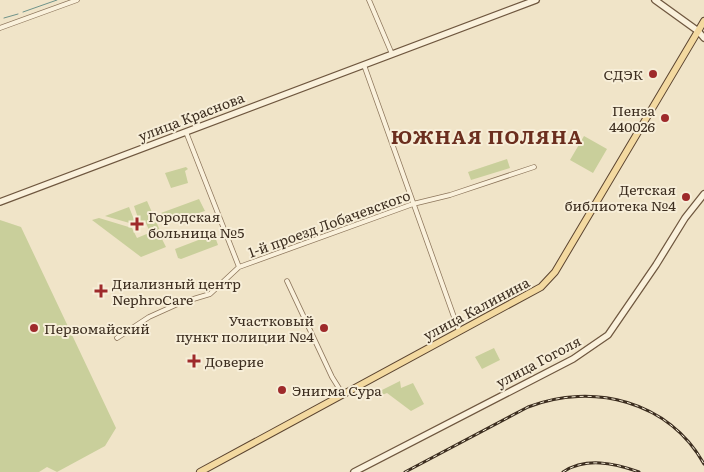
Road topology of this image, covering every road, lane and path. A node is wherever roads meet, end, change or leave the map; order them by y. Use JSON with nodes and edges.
{"nodes":[{"id":1,"x":78,"y":0,"type":"edge"},
{"id":2,"x":369,"y":0,"type":"edge"},
{"id":3,"x":536,"y":0,"type":"edge"},
{"id":4,"x":655,"y":0,"type":"edge"},
{"id":5,"x":704,"y":21,"type":"edge"},
{"id":6,"x":0,"y":28,"type":"edge"},
{"id":7,"x":698,"y":31,"type":"junction"},
{"id":8,"x":704,"y":38,"type":"edge"},
{"id":9,"x":392,"y":54,"type":"junction"},
{"id":10,"x":364,"y":64,"type":"junction"},
{"id":11,"x":186,"y":132,"type":"junction"},
{"id":12,"x":534,"y":167,"type":"dead end"},
{"id":13,"x":704,"y":194,"type":"edge"},
{"id":14,"x":0,"y":202,"type":"edge"},
{"id":15,"x":413,"y":204,"type":"junction"},
{"id":16,"x":239,"y":267,"type":"junction"},
{"id":17,"x":287,"y":281,"type":"dead end"},
{"id":18,"x":459,"y":331,"type":"junction"},
{"id":19,"x":117,"y":338,"type":"dead end"},
{"id":20,"x":342,"y":393,"type":"junction"},
{"id":21,"x":200,"y":472,"type":"edge"},
{"id":22,"x":354,"y":472,"type":"edge"}],
"edges":[{"from":1,"to":6,"type":"street"},
{"from":2,"to":9,"type":"street"},
{"from":3,"to":9,"type":"street","name":"улица Краснова"},
{"from":4,"to":7,"type":"street"},
{"from":5,"to":7,"type":"main road","name":"улица Калинина"},
{"from":7,"to":8,"type":"street"},
{"from":7,"to":18,"type":"main road","name":"улица Калинина"},
{"from":9,"to":10,"type":"street","name":"улица Краснова"},
{"from":10,"to":11,"type":"street","name":"улица Краснова"},
{"from":10,"to":15,"type":"street"},
{"from":11,"to":14,"type":"street","name":"улица Краснова"},
{"from":11,"to":16,"type":"street"},
{"from":12,"to":15,"type":"street","name":"1-й проезд Лобачевского"},
{"from":13,"to":22,"type":"street","name":"улица Гоголя"},
{"from":15,"to":16,"type":"street","name":"1-й проезд Лобачевского"},
{"from":15,"to":18,"type":"street"},
{"from":16,"to":19,"type":"street","name":"1-й проезд Лобачевского"},
{"from":17,"to":20,"type":"street"},
{"from":18,"to":20,"type":"main road","name":"улица Калинина"},
{"from":20,"to":21,"type":"main road","name":"улица Калинина"}]}
